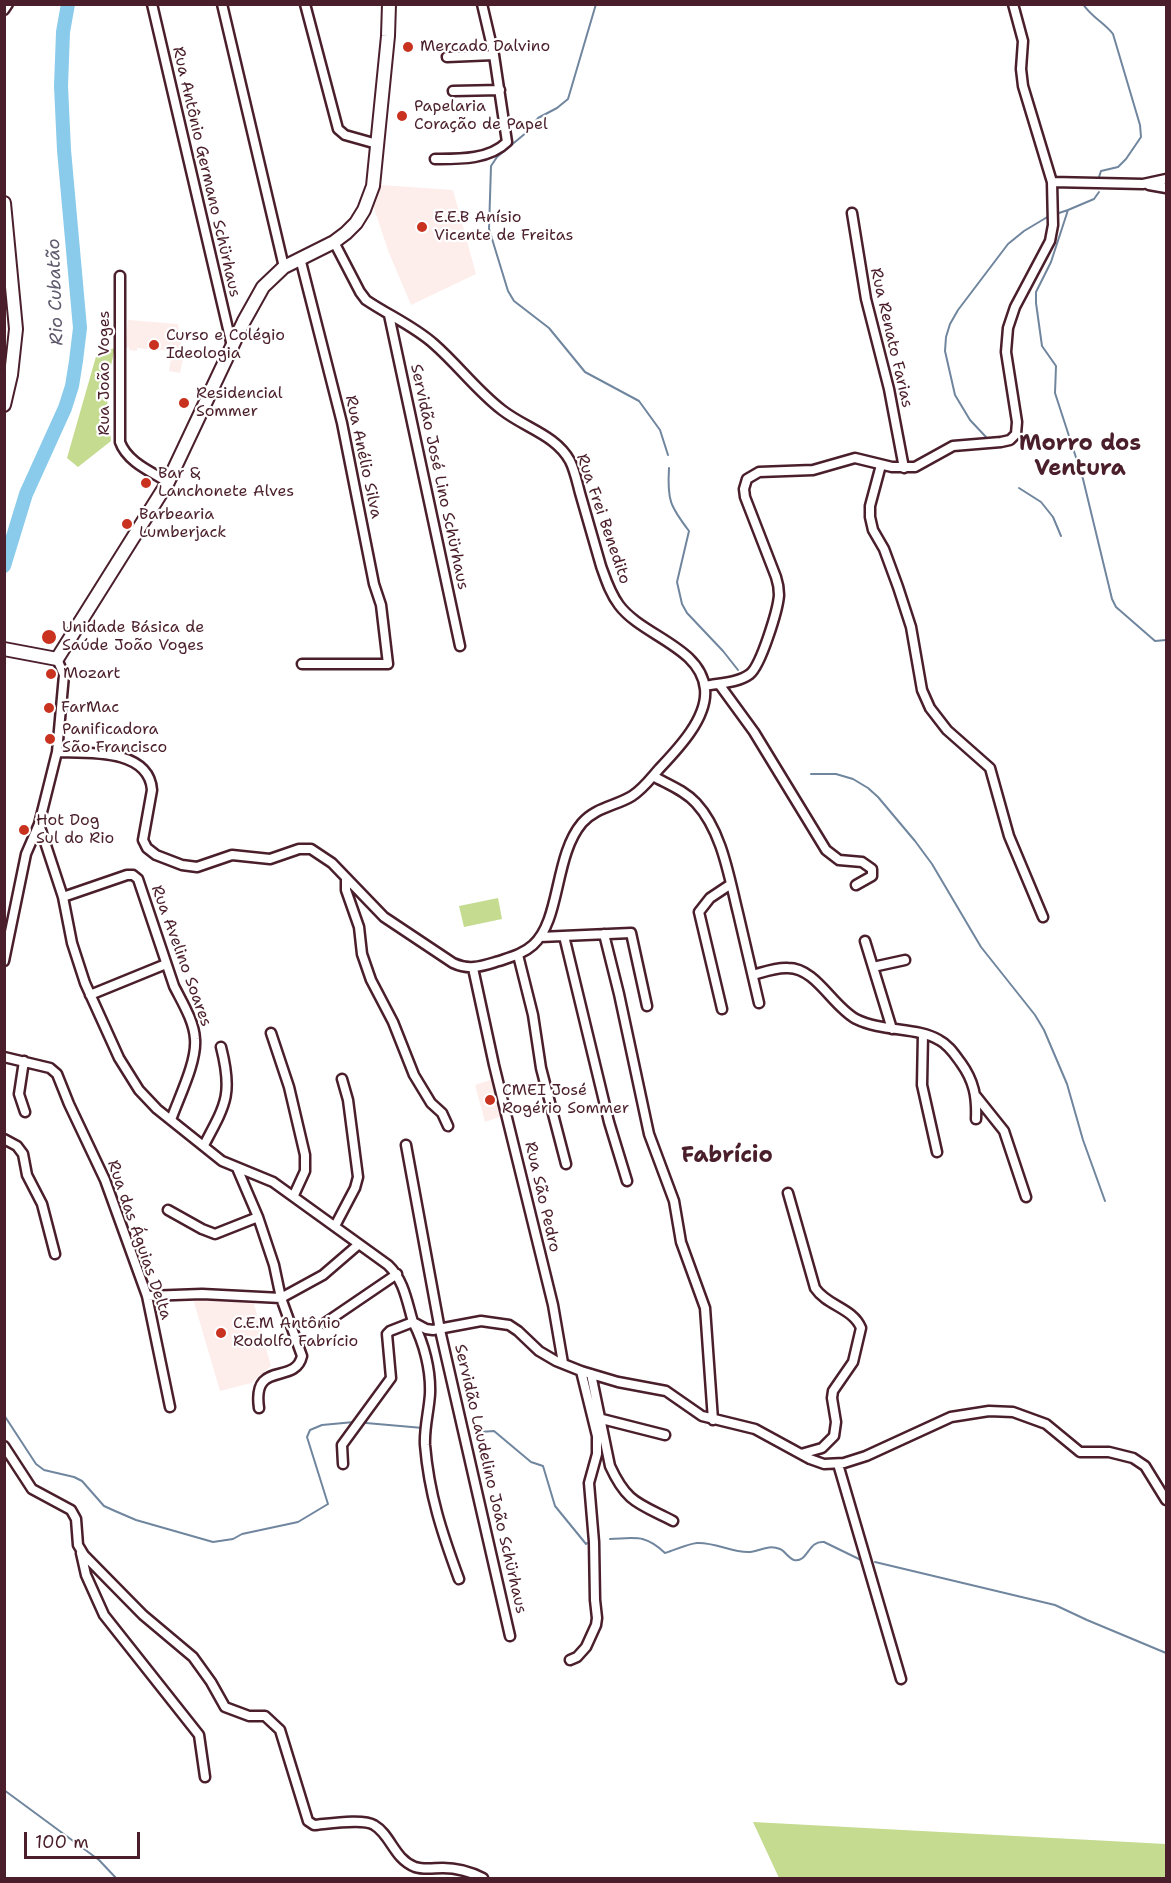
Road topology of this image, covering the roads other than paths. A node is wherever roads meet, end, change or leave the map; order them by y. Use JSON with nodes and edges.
{"nodes":[{"id":1,"x":8,"y":4,"type":"edge"},
{"id":2,"x":152,"y":4,"type":"edge"},
{"id":3,"x":222,"y":4,"type":"edge"},
{"id":4,"x":304,"y":4,"type":"edge"},
{"id":5,"x":389,"y":4,"type":"edge"},
{"id":6,"x":482,"y":4,"type":"edge"},
{"id":7,"x":1013,"y":4,"type":"edge"},
{"id":8,"x":4,"y":10,"type":"edge"},
{"id":9,"x":494,"y":55,"type":"junction"},
{"id":10,"x":447,"y":57,"type":"dead end"},
{"id":11,"x":500,"y":90,"type":"junction"},
{"id":12,"x":453,"y":91,"type":"dead end"},
{"id":13,"x":377,"y":144,"type":"junction"},
{"id":14,"x":435,"y":159,"type":"dead end"},
{"id":15,"x":1167,"y":179,"type":"edge"},
{"id":16,"x":1052,"y":182,"type":"junction"},
{"id":17,"x":1143,"y":184,"type":"junction"},
{"id":18,"x":1167,"y":188,"type":"edge"},
{"id":19,"x":4,"y":203,"type":"edge"},
{"id":20,"x":852,"y":213,"type":"dead end"},
{"id":21,"x":334,"y":242,"type":"junction"},
{"id":22,"x":300,"y":258,"type":"junction"},
{"id":23,"x":284,"y":267,"type":"junction"},
{"id":24,"x":120,"y":276,"type":"dead end"},
{"id":25,"x":389,"y":315,"type":"junction"},
{"id":26,"x":232,"y":346,"type":"junction"},
{"id":27,"x":4,"y":405,"type":"edge"},
{"id":28,"x":881,"y":465,"type":"junction"},
{"id":29,"x":904,"y":468,"type":"junction"},
{"id":30,"x":168,"y":482,"type":"junction"},
{"id":31,"x":460,"y":646,"type":"dead end"},
{"id":32,"x":6,"y":649,"type":"edge"},
{"id":33,"x":57,"y":659,"type":"junction"},
{"id":34,"x":302,"y":664,"type":"dead end"},
{"id":35,"x":719,"y":684,"type":"junction"},
{"id":36,"x":705,"y":686,"type":"junction"},
{"id":37,"x":57,"y":752,"type":"junction"},
{"id":38,"x":652,"y":776,"type":"junction"},
{"id":39,"x":39,"y":824,"type":"junction"},
{"id":40,"x":346,"y":880,"type":"junction"},
{"id":41,"x":731,"y":884,"type":"junction"},
{"id":42,"x":856,"y":885,"type":"dead end"},
{"id":43,"x":63,"y":897,"type":"junction"},
{"id":44,"x":1043,"y":917,"type":"dead end"},
{"id":45,"x":604,"y":934,"type":"junction"},
{"id":46,"x":564,"y":936,"type":"junction"},
{"id":47,"x":540,"y":937,"type":"junction"},
{"id":48,"x":865,"y":941,"type":"dead end"},
{"id":49,"x":518,"y":955,"type":"junction"},
{"id":50,"x":905,"y":960,"type":"dead end"},
{"id":51,"x":4,"y":961,"type":"edge"},
{"id":52,"x":166,"y":964,"type":"junction"},
{"id":53,"x":873,"y":967,"type":"junction"},
{"id":54,"x":474,"y":968,"type":"junction"},
{"id":55,"x":753,"y":975,"type":"junction"},
{"id":56,"x":90,"y":994,"type":"junction"},
{"id":57,"x":759,"y":1003,"type":"dead end"},
{"id":58,"x":647,"y":1006,"type":"dead end"},
{"id":59,"x":722,"y":1009,"type":"dead end"},
{"id":60,"x":892,"y":1029,"type":"junction"},
{"id":61,"x":271,"y":1033,"type":"dead end"},
{"id":62,"x":923,"y":1034,"type":"junction"},
{"id":63,"x":221,"y":1047,"type":"dead end"},
{"id":64,"x":4,"y":1057,"type":"edge"},
{"id":65,"x":24,"y":1061,"type":"junction"},
{"id":66,"x":342,"y":1079,"type":"dead end"},
{"id":67,"x":976,"y":1096,"type":"junction"},
{"id":68,"x":25,"y":1112,"type":"dead end"},
{"id":69,"x":976,"y":1119,"type":"dead end"},
{"id":70,"x":171,"y":1120,"type":"junction"},
{"id":71,"x":448,"y":1126,"type":"dead end"},
{"id":72,"x":4,"y":1139,"type":"edge"},
{"id":73,"x":204,"y":1145,"type":"junction"},
{"id":74,"x":406,"y":1145,"type":"dead end"},
{"id":75,"x":937,"y":1152,"type":"dead end"},
{"id":76,"x":566,"y":1164,"type":"dead end"},
{"id":77,"x":237,"y":1168,"type":"junction"},
{"id":78,"x":627,"y":1181,"type":"dead end"},
{"id":79,"x":788,"y":1194,"type":"dead end"},
{"id":80,"x":294,"y":1195,"type":"junction"},
{"id":81,"x":1026,"y":1197,"type":"dead end"},
{"id":82,"x":168,"y":1210,"type":"dead end"},
{"id":83,"x":258,"y":1217,"type":"junction"},
{"id":84,"x":335,"y":1226,"type":"junction"},
{"id":85,"x":359,"y":1244,"type":"junction"},
{"id":86,"x":55,"y":1254,"type":"dead end"},
{"id":87,"x":397,"y":1274,"type":"junction"},
{"id":88,"x":147,"y":1296,"type":"junction"},
{"id":89,"x":281,"y":1298,"type":"junction"},
{"id":90,"x":413,"y":1322,"type":"junction"},
{"id":91,"x":325,"y":1323,"type":"dead end"},
{"id":92,"x":440,"y":1330,"type":"junction"},
{"id":93,"x":563,"y":1363,"type":"junction"},
{"id":94,"x":581,"y":1371,"type":"junction"},
{"id":95,"x":591,"y":1374,"type":"junction"},
{"id":96,"x":170,"y":1407,"type":"dead end"},
{"id":97,"x":259,"y":1408,"type":"dead end"},
{"id":98,"x":602,"y":1419,"type":"junction"},
{"id":99,"x":713,"y":1420,"type":"junction"},
{"id":100,"x":665,"y":1435,"type":"dead end"},
{"id":101,"x":4,"y":1446,"type":"edge"},
{"id":102,"x":801,"y":1454,"type":"junction"},
{"id":103,"x":343,"y":1464,"type":"dead end"},
{"id":104,"x":838,"y":1464,"type":"junction"},
{"id":105,"x":1167,"y":1500,"type":"edge"},
{"id":106,"x":673,"y":1521,"type":"dead end"},
{"id":107,"x":80,"y":1549,"type":"junction"},
{"id":108,"x":459,"y":1579,"type":"dead end"},
{"id":109,"x":510,"y":1636,"type":"dead end"},
{"id":110,"x":570,"y":1660,"type":"dead end"},
{"id":111,"x":901,"y":1679,"type":"dead end"},
{"id":112,"x":205,"y":1777,"type":"dead end"},
{"id":113,"x":483,"y":1878,"type":"edge"}],
"edges":[{"from":1,"to":8,"type":"street"},
{"from":2,"to":26,"type":"street","name":"Rua Antônio Germano Schürhaus"},
{"from":3,"to":23,"type":"street"},
{"from":4,"to":13,"type":"street"},
{"from":5,"to":13,"type":"main road"},
{"from":6,"to":9,"type":"street"},
{"from":7,"to":16,"type":"street"},
{"from":9,"to":10,"type":"street"},
{"from":9,"to":11,"type":"street"},
{"from":11,"to":12,"type":"street"},
{"from":11,"to":14,"type":"street"},
{"from":13,"to":21,"type":"main road"},
{"from":15,"to":17,"type":"street"},
{"from":16,"to":17,"type":"street"},
{"from":16,"to":29,"type":"street"},
{"from":17,"to":18,"type":"street"},
{"from":19,"to":27,"type":"main road"},
{"from":20,"to":29,"type":"street","name":"Rua Renato Farias"},
{"from":21,"to":22,"type":"main road"},
{"from":21,"to":25,"type":"street","name":"Rua Frei Benedito"},
{"from":22,"to":23,"type":"main road"},
{"from":22,"to":34,"type":"street","name":"Rua Anélio Silva"},
{"from":23,"to":26,"type":"main road"},
{"from":24,"to":30,"type":"street","name":"Rua João Voges"},
{"from":25,"to":31,"type":"street","name":"Servidão José Lino Schürhaus"},
{"from":25,"to":36,"type":"street","name":"Rua Frei Benedito"},
{"from":26,"to":30,"type":"main road"},
{"from":28,"to":29,"type":"street"},
{"from":28,"to":35,"type":"street"},
{"from":28,"to":44,"type":"street"},
{"from":30,"to":33,"type":"main road"},
{"from":32,"to":33,"type":"main road"},
{"from":33,"to":37,"type":"street"},
{"from":35,"to":36,"type":"street"},
{"from":35,"to":42,"type":"street"},
{"from":36,"to":38,"type":"street"},
{"from":37,"to":39,"type":"street"},
{"from":37,"to":40,"type":"street"},
{"from":38,"to":41,"type":"street"},
{"from":38,"to":47,"type":"street"},
{"from":39,"to":43,"type":"street"},
{"from":39,"to":51,"type":"street"},
{"from":40,"to":54,"type":"street"},
{"from":40,"to":71,"type":"street"},
{"from":41,"to":55,"type":"street"},
{"from":41,"to":59,"type":"street"},
{"from":43,"to":52,"type":"street","name":"Rua Avelino Soares"},
{"from":43,"to":56,"type":"street"},
{"from":45,"to":46,"type":"street"},
{"from":45,"to":58,"type":"street"},
{"from":45,"to":99,"type":"street"},
{"from":46,"to":47,"type":"street"},
{"from":46,"to":78,"type":"street"},
{"from":47,"to":49,"type":"street"},
{"from":48,"to":53,"type":"street"},
{"from":49,"to":54,"type":"street"},
{"from":49,"to":76,"type":"street"},
{"from":50,"to":53,"type":"street"},
{"from":52,"to":56,"type":"street"},
{"from":52,"to":70,"type":"street","name":"Rua Avelino Soares"},
{"from":53,"to":60,"type":"street"},
{"from":54,"to":93,"type":"street","name":"Rua São Pedro"},
{"from":55,"to":57,"type":"street"},
{"from":55,"to":60,"type":"street"},
{"from":56,"to":70,"type":"street"},
{"from":60,"to":62,"type":"street"},
{"from":61,"to":80,"type":"street"},
{"from":62,"to":67,"type":"street"},
{"from":62,"to":75,"type":"street"},
{"from":63,"to":73,"type":"street"},
{"from":64,"to":65,"type":"street","name":"Rua das Águias Delta"},
{"from":65,"to":68,"type":"street"},
{"from":65,"to":88,"type":"street","name":"Rua das Águias Delta"},
{"from":66,"to":84,"type":"street"},
{"from":67,"to":69,"type":"street"},
{"from":67,"to":81,"type":"street"},
{"from":70,"to":73,"type":"street"},
{"from":72,"to":86,"type":"street"},
{"from":73,"to":77,"type":"street"},
{"from":74,"to":92,"type":"street","name":"Servidão Laudelino João Schürhaus"},
{"from":77,"to":80,"type":"street"},
{"from":77,"to":83,"type":"street"},
{"from":79,"to":102,"type":"street"},
{"from":80,"to":84,"type":"street"},
{"from":82,"to":83,"type":"street"},
{"from":83,"to":89,"type":"street"},
{"from":84,"to":85,"type":"street"},
{"from":85,"to":87,"type":"street"},
{"from":85,"to":89,"type":"street"},
{"from":87,"to":90,"type":"street"},
{"from":87,"to":91,"type":"street"},
{"from":88,"to":89,"type":"street"},
{"from":88,"to":96,"type":"street","name":"Rua das Águias Delta"},
{"from":89,"to":97,"type":"street"},
{"from":90,"to":92,"type":"street"},
{"from":90,"to":103,"type":"street"},
{"from":90,"to":108,"type":"street"},
{"from":92,"to":93,"type":"street"},
{"from":92,"to":109,"type":"street","name":"Servidão Laudelino João Schürhaus"},
{"from":93,"to":94,"type":"street"},
{"from":94,"to":95,"type":"street"},
{"from":94,"to":110,"type":"street"},
{"from":95,"to":98,"type":"street"},
{"from":95,"to":99,"type":"street"},
{"from":98,"to":100,"type":"street"},
{"from":98,"to":106,"type":"street"},
{"from":99,"to":102,"type":"street"},
{"from":101,"to":107,"type":"street"},
{"from":102,"to":104,"type":"street"},
{"from":104,"to":105,"type":"street"},
{"from":104,"to":111,"type":"street"},
{"from":107,"to":112,"type":"street"},
{"from":107,"to":113,"type":"street"}]}
